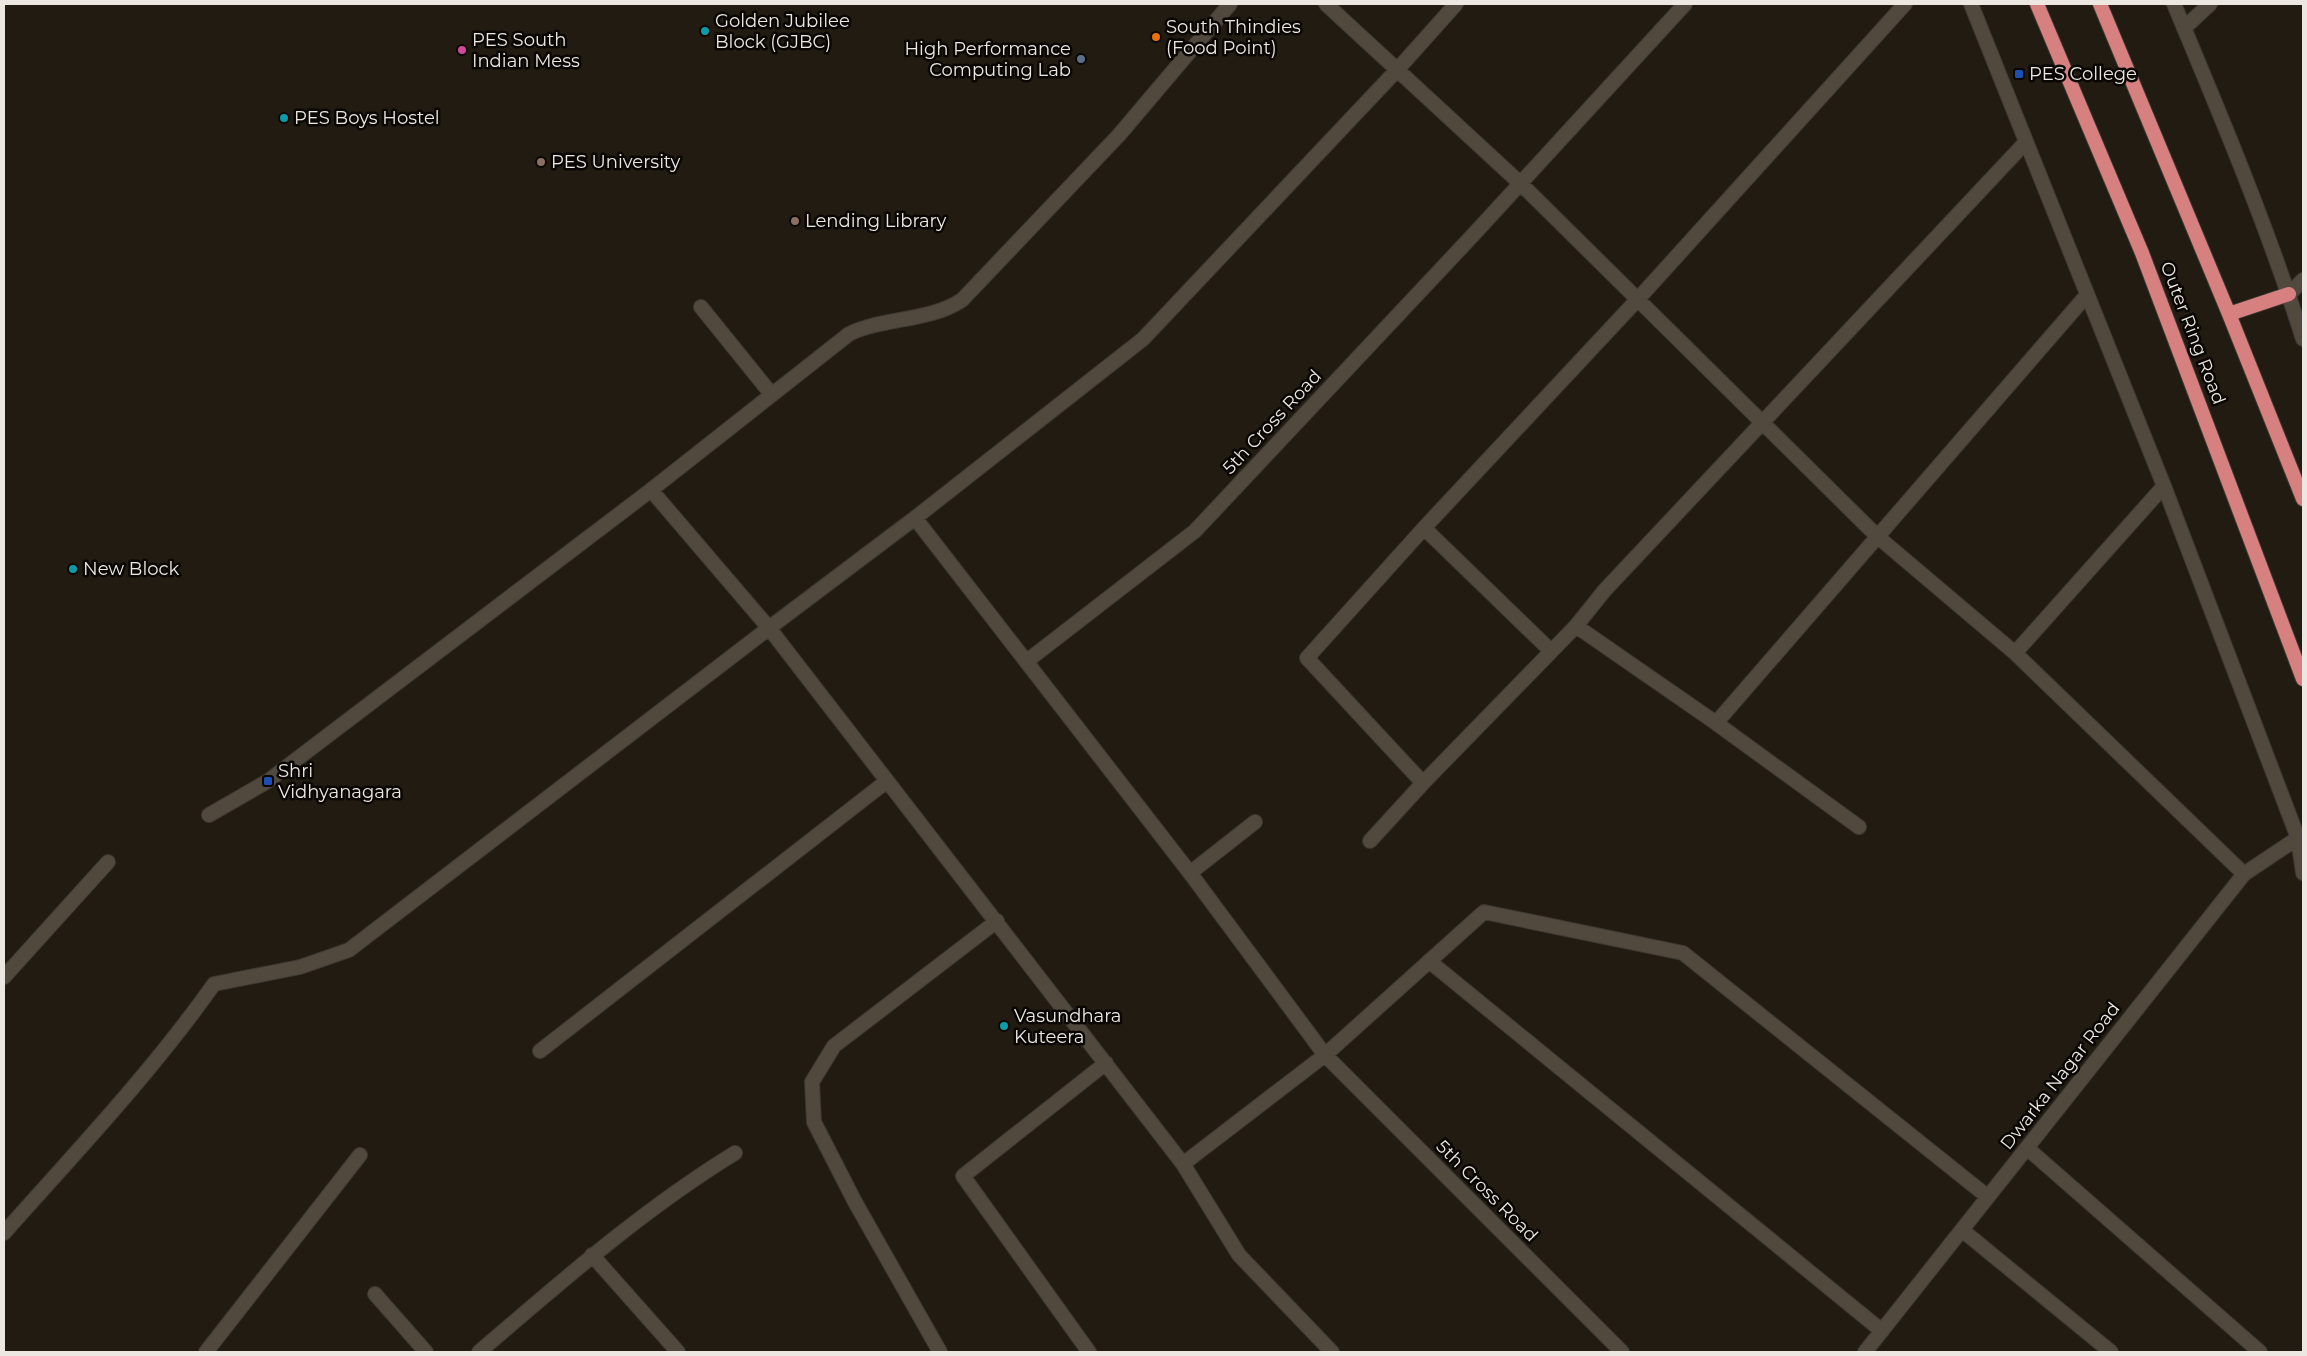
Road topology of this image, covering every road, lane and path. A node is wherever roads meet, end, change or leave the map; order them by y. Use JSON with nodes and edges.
{"nodes":[{"id":1,"x":1230,"y":4,"type":"edge"},
{"id":2,"x":1326,"y":4,"type":"edge"},
{"id":3,"x":1456,"y":4,"type":"edge"},
{"id":4,"x":1685,"y":4,"type":"edge"},
{"id":5,"x":1905,"y":4,"type":"edge"},
{"id":6,"x":1971,"y":4,"type":"edge"},
{"id":7,"x":2037,"y":4,"type":"edge"},
{"id":8,"x":2100,"y":4,"type":"edge"},
{"id":9,"x":2174,"y":4,"type":"edge"},
{"id":10,"x":2210,"y":4,"type":"edge"},
{"id":11,"x":2184,"y":28,"type":"junction"},
{"id":12,"x":1397,"y":70,"type":"junction"},
{"id":13,"x":2025,"y":143,"type":"junction"},
{"id":14,"x":1521,"y":184,"type":"junction"},
{"id":15,"x":2303,"y":280,"type":"edge"},
{"id":16,"x":2289,"y":294,"type":"junction"},
{"id":17,"x":2086,"y":296,"type":"junction"},
{"id":18,"x":1638,"y":299,"type":"junction"},
{"id":19,"x":702,"y":307,"type":"dead end"},
{"id":20,"x":2230,"y":314,"type":"junction"},
{"id":21,"x":2303,"y":339,"type":"edge"},
{"id":22,"x":772,"y":395,"type":"junction"},
{"id":23,"x":1762,"y":424,"type":"junction"},
{"id":24,"x":2164,"y":486,"type":"junction"},
{"id":25,"x":651,"y":490,"type":"junction"},
{"id":26,"x":2303,"y":499,"type":"edge"},
{"id":27,"x":914,"y":518,"type":"junction"},
{"id":28,"x":1424,"y":528,"type":"junction"},
{"id":29,"x":1878,"y":536,"type":"junction"},
{"id":30,"x":1576,"y":626,"type":"junction"},
{"id":31,"x":770,"y":628,"type":"junction"},
{"id":32,"x":1551,"y":651,"type":"junction"},
{"id":33,"x":2015,"y":653,"type":"junction"},
{"id":34,"x":1027,"y":661,"type":"junction"},
{"id":35,"x":2303,"y":678,"type":"edge"},
{"id":36,"x":1716,"y":722,"type":"junction"},
{"id":37,"x":887,"y":781,"type":"junction"},
{"id":38,"x":1423,"y":784,"type":"junction"},
{"id":39,"x":209,"y":816,"type":"dead end"},
{"id":40,"x":1255,"y":822,"type":"dead end"},
{"id":41,"x":1859,"y":827,"type":"dead end"},
{"id":42,"x":2301,"y":837,"type":"edge"},
{"id":43,"x":1370,"y":841,"type":"dead end"},
{"id":44,"x":108,"y":862,"type":"dead end"},
{"id":45,"x":1190,"y":872,"type":"junction"},
{"id":46,"x":2303,"y":873,"type":"edge"},
{"id":47,"x":2244,"y":874,"type":"junction"},
{"id":48,"x":997,"y":921,"type":"junction"},
{"id":49,"x":1429,"y":962,"type":"junction"},
{"id":50,"x":4,"y":977,"type":"edge"},
{"id":51,"x":540,"y":1051,"type":"dead end"},
{"id":52,"x":1325,"y":1056,"type":"junction"},
{"id":53,"x":1106,"y":1063,"type":"junction"},
{"id":54,"x":2027,"y":1148,"type":"junction"},
{"id":55,"x":735,"y":1153,"type":"dead end"},
{"id":56,"x":360,"y":1155,"type":"dead end"},
{"id":57,"x":1183,"y":1164,"type":"junction"},
{"id":58,"x":1988,"y":1197,"type":"junction"},
{"id":59,"x":1962,"y":1230,"type":"junction"},
{"id":60,"x":4,"y":1233,"type":"edge"},
{"id":61,"x":592,"y":1255,"type":"junction"},
{"id":62,"x":375,"y":1294,"type":"dead end"},
{"id":63,"x":1882,"y":1332,"type":"junction"},
{"id":64,"x":208,"y":1351,"type":"edge"},
{"id":65,"x":426,"y":1352,"type":"edge"},
{"id":66,"x":479,"y":1352,"type":"edge"},
{"id":67,"x":678,"y":1352,"type":"edge"},
{"id":68,"x":940,"y":1352,"type":"edge"},
{"id":69,"x":1089,"y":1352,"type":"edge"},
{"id":70,"x":1332,"y":1352,"type":"edge"},
{"id":71,"x":1622,"y":1352,"type":"edge"},
{"id":72,"x":1865,"y":1352,"type":"edge"},
{"id":73,"x":2111,"y":1352,"type":"edge"},
{"id":74,"x":2260,"y":1352,"type":"edge"}],
"edges":[{"from":1,"to":22,"type":"street"},
{"from":2,"to":12,"type":"street"},
{"from":3,"to":12,"type":"street"},
{"from":4,"to":14,"type":"street","name":"5th Cross Road"},
{"from":5,"to":18,"type":"street"},
{"from":6,"to":13,"type":"street"},
{"from":7,"to":35,"type":"highway","name":"Outer Ring Road"},
{"from":8,"to":20,"type":"highway"},
{"from":9,"to":11,"type":"street"},
{"from":10,"to":11,"type":"street"},
{"from":11,"to":16,"type":"street"},
{"from":12,"to":14,"type":"street"},
{"from":12,"to":27,"type":"street"},
{"from":13,"to":17,"type":"street"},
{"from":13,"to":23,"type":"street"},
{"from":14,"to":18,"type":"street"},
{"from":14,"to":34,"type":"street","name":"5th Cross Road"},
{"from":15,"to":16,"type":"street"},
{"from":16,"to":20,"type":"highway"},
{"from":16,"to":21,"type":"street"},
{"from":17,"to":24,"type":"street"},
{"from":17,"to":29,"type":"street"},
{"from":18,"to":23,"type":"street"},
{"from":18,"to":28,"type":"street"},
{"from":19,"to":22,"type":"street"},
{"from":20,"to":26,"type":"highway"},
{"from":22,"to":25,"type":"street"},
{"from":23,"to":29,"type":"street"},
{"from":23,"to":30,"type":"street"},
{"from":24,"to":33,"type":"street"},
{"from":24,"to":42,"type":"street"},
{"from":25,"to":31,"type":"street"},
{"from":25,"to":39,"type":"street"},
{"from":27,"to":31,"type":"street"},
{"from":27,"to":34,"type":"street","name":"5th Cross Road"},
{"from":28,"to":32,"type":"street"},
{"from":28,"to":38,"type":"street"},
{"from":29,"to":33,"type":"street"},
{"from":29,"to":36,"type":"street"},
{"from":30,"to":32,"type":"street"},
{"from":30,"to":36,"type":"street"},
{"from":31,"to":37,"type":"street"},
{"from":31,"to":60,"type":"street"},
{"from":32,"to":38,"type":"street"},
{"from":33,"to":47,"type":"street"},
{"from":34,"to":45,"type":"street","name":"5th Cross Road"},
{"from":36,"to":41,"type":"street"},
{"from":37,"to":48,"type":"street"},
{"from":37,"to":51,"type":"street"},
{"from":38,"to":43,"type":"street"},
{"from":40,"to":45,"type":"street"},
{"from":42,"to":46,"type":"street"},
{"from":42,"to":47,"type":"street","name":"Dwarka Nagar Road"},
{"from":44,"to":50,"type":"street"},
{"from":45,"to":52,"type":"street","name":"5th Cross Road"},
{"from":47,"to":54,"type":"street","name":"Dwarka Nagar Road"},
{"from":48,"to":53,"type":"street"},
{"from":48,"to":68,"type":"street"},
{"from":49,"to":52,"type":"street"},
{"from":49,"to":58,"type":"street"},
{"from":49,"to":63,"type":"street"},
{"from":52,"to":57,"type":"street"},
{"from":52,"to":71,"type":"street","name":"5th Cross Road"},
{"from":53,"to":57,"type":"street"},
{"from":53,"to":69,"type":"street"},
{"from":54,"to":58,"type":"street","name":"Dwarka Nagar Road"},
{"from":54,"to":74,"type":"street"},
{"from":55,"to":61,"type":"street"},
{"from":56,"to":64,"type":"street"},
{"from":57,"to":70,"type":"street"},
{"from":58,"to":59,"type":"street","name":"Dwarka Nagar Road"},
{"from":59,"to":63,"type":"street","name":"Dwarka Nagar Road"},
{"from":59,"to":73,"type":"street"},
{"from":61,"to":66,"type":"street"},
{"from":61,"to":67,"type":"street"},
{"from":62,"to":65,"type":"street"},
{"from":63,"to":72,"type":"street","name":"Dwarka Nagar Road"}]}
